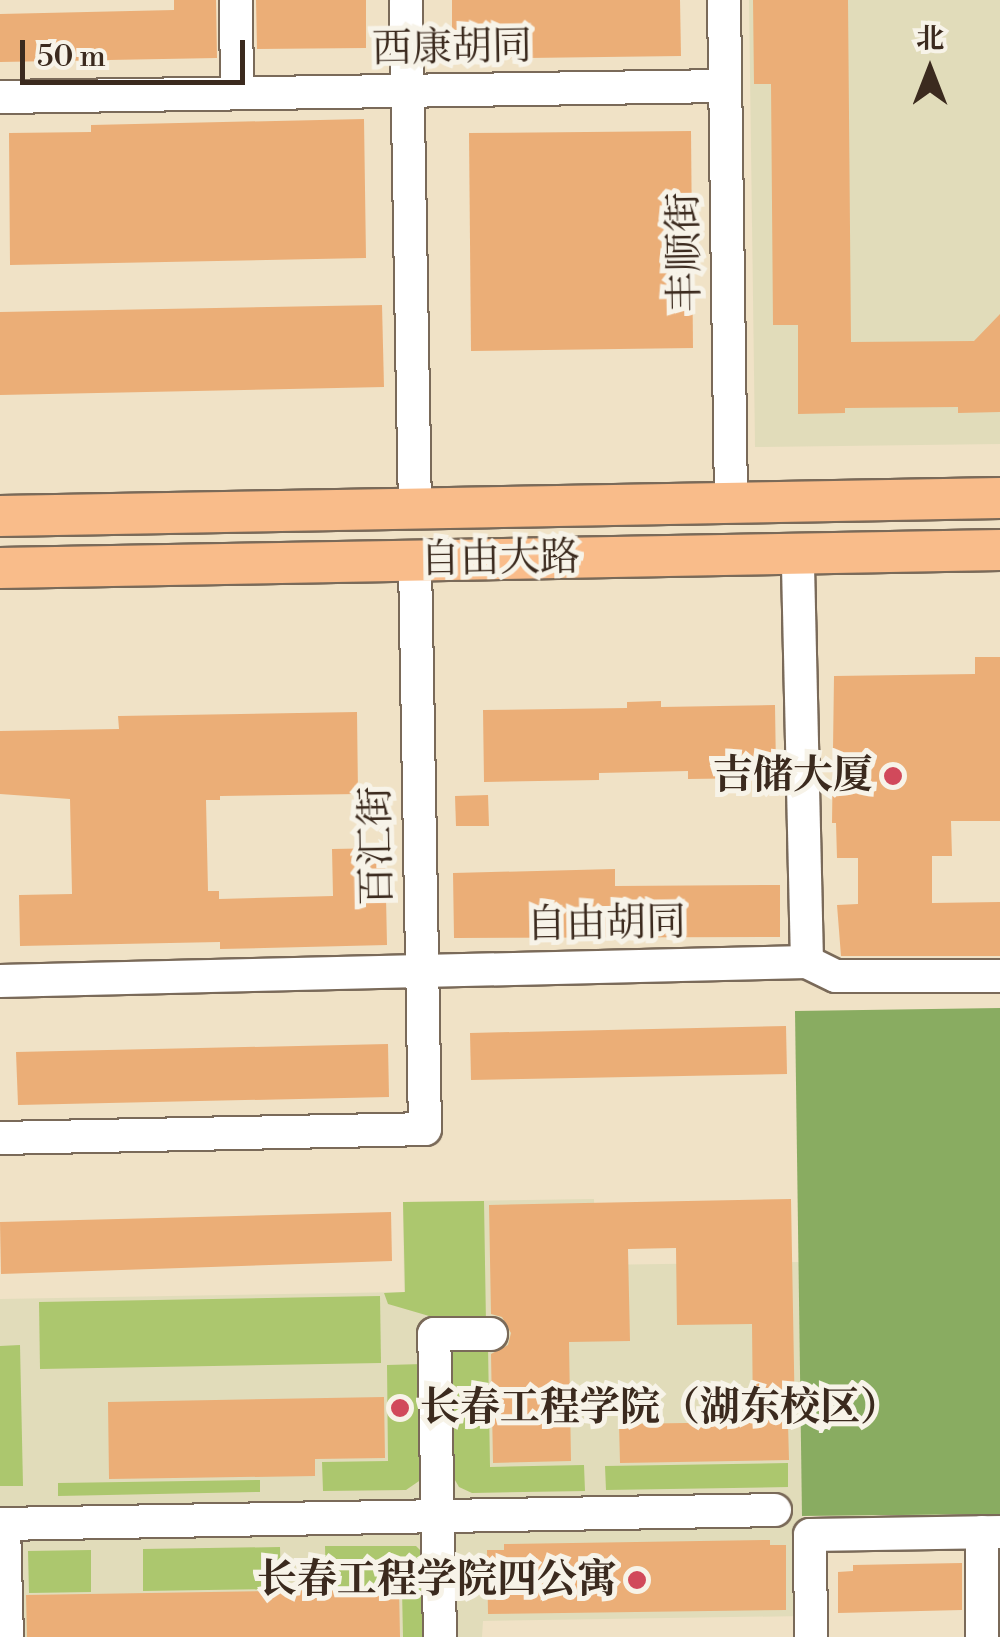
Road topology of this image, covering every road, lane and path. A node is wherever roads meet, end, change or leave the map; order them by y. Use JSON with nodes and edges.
{"nodes":[{"id":1,"x":236,"y":0,"type":"edge"},
{"id":2,"x":406,"y":0,"type":"edge"},
{"id":3,"x":724,"y":0,"type":"edge"},
{"id":4,"x":725,"y":86,"type":"junction"},
{"id":5,"x":408,"y":91,"type":"junction"},
{"id":6,"x":237,"y":93,"type":"junction"},
{"id":7,"x":0,"y":97,"type":"edge"},
{"id":8,"x":1000,"y":498,"type":"edge"},
{"id":9,"x":731,"y":503,"type":"junction"},
{"id":10,"x":415,"y":509,"type":"junction"},
{"id":11,"x":0,"y":516,"type":"edge"},
{"id":12,"x":1000,"y":550,"type":"edge"},
{"id":13,"x":798,"y":554,"type":"junction"},
{"id":14,"x":415,"y":561,"type":"junction"},
{"id":15,"x":0,"y":568,"type":"edge"},
{"id":16,"x":807,"y":962,"type":"junction"},
{"id":17,"x":422,"y":970,"type":"junction"},
{"id":18,"x":1000,"y":976,"type":"edge"},
{"id":19,"x":0,"y":981,"type":"edge"},
{"id":20,"x":0,"y":1138,"type":"edge"},
{"id":21,"x":491,"y":1334,"type":"dead end"},
{"id":22,"x":775,"y":1510,"type":"dead end"},
{"id":23,"x":438,"y":1517,"type":"junction"},
{"id":24,"x":2,"y":1524,"type":"edge"},
{"id":25,"x":991,"y":1532,"type":"edge"},
{"id":26,"x":7,"y":1637,"type":"edge"},
{"id":27,"x":440,"y":1637,"type":"edge"},
{"id":28,"x":811,"y":1637,"type":"edge"},
{"id":29,"x":982,"y":1637,"type":"edge"}],
"edges":[{"from":1,"to":6,"type":"street"},
{"from":2,"to":5,"type":"street"},
{"from":3,"to":4,"type":"street","name":"丰顺街"},
{"from":4,"to":5,"type":"street","name":"西康胡同"},
{"from":4,"to":9,"type":"street","name":"丰顺街"},
{"from":5,"to":6,"type":"street","name":"西康胡同"},
{"from":5,"to":10,"type":"street"},
{"from":6,"to":7,"type":"street","name":"西康胡同"},
{"from":8,"to":9,"type":"main road","name":"自由大路"},
{"from":9,"to":10,"type":"main road","name":"自由大路"},
{"from":10,"to":11,"type":"main road","name":"自由大路"},
{"from":12,"to":13,"type":"main road","name":"自由大路"},
{"from":13,"to":14,"type":"main road","name":"自由大路"},
{"from":13,"to":16,"type":"street"},
{"from":14,"to":15,"type":"main road","name":"自由大路"},
{"from":14,"to":17,"type":"street","name":"百汇街"},
{"from":16,"to":17,"type":"street","name":"自由胡同"},
{"from":16,"to":18,"type":"street","name":"自由胡同"},
{"from":17,"to":19,"type":"street","name":"自由胡同"},
{"from":17,"to":20,"type":"street","name":"百汇街"},
{"from":21,"to":23,"type":"street"},
{"from":22,"to":23,"type":"street"},
{"from":23,"to":24,"type":"street"},
{"from":23,"to":27,"type":"street"},
{"from":24,"to":26,"type":"street"},
{"from":25,"to":28,"type":"street"},
{"from":25,"to":29,"type":"street"}]}
